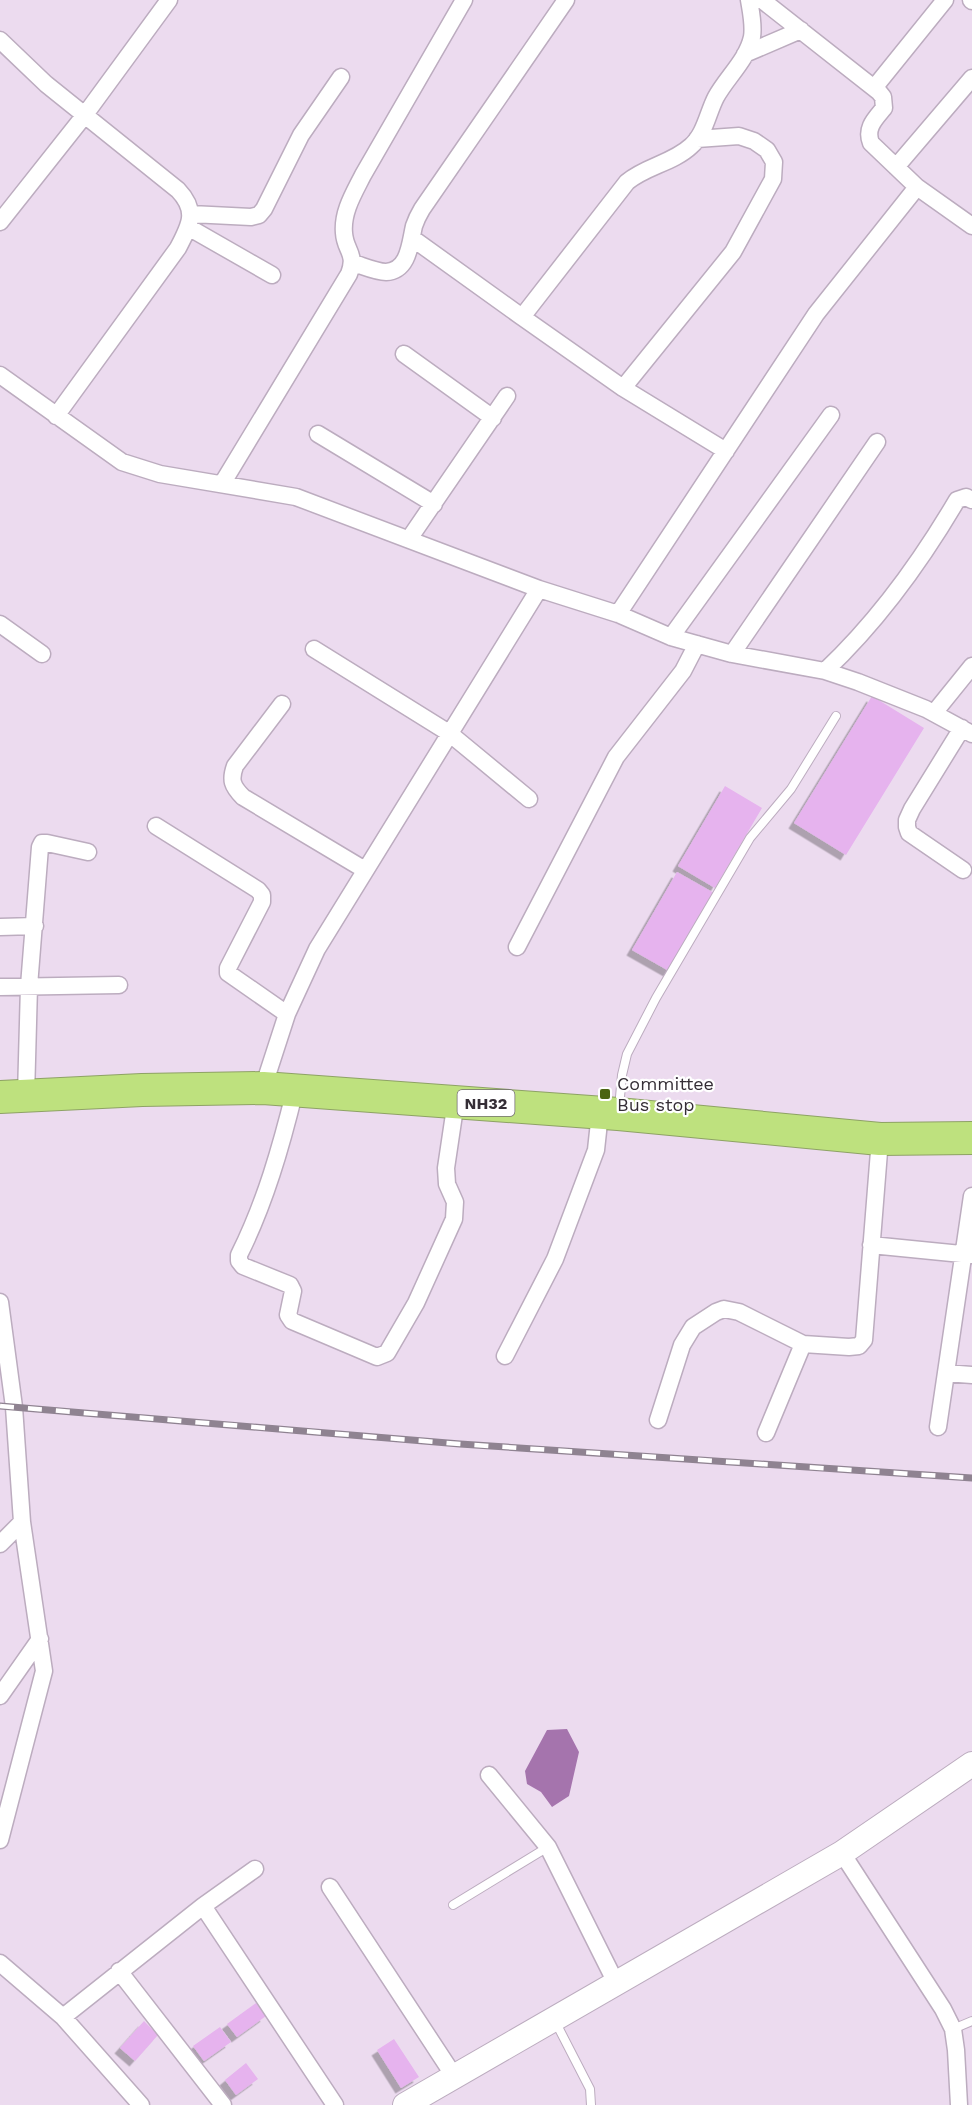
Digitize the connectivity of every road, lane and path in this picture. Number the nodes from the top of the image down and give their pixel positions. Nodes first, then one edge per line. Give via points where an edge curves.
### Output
1 (169, 0) edge
2 (464, 0) edge
3 (566, 0) edge
4 (749, 0) edge
5 (762, 0) edge
6 (945, 0) edge
7 (801, 30) junction
8 (0, 40) edge
9 (745, 54) junction
10 (341, 77) dead end
11 (972, 78) edge
12 (874, 88) junction
13 (84, 116) junction
14 (698, 139) junction
15 (896, 167) junction
16 (917, 187) junction
17 (2, 216) edge
18 (189, 221) junction
19 (972, 225) edge
20 (412, 238) junction
21 (353, 263) junction
22 (272, 275) dead end
23 (522, 317) junction
24 (404, 354) dead end
25 (0, 375) edge
26 (623, 388) junction
27 (507, 396) dead end
28 (831, 415) dead end
29 (56, 416) junction
30 (493, 418) junction
31 (318, 434) dead end
32 (877, 442) dead end
33 (726, 451) junction
34 (222, 484) junction
35 (972, 500) edge
36 (434, 504) junction
37 (409, 539) junction
38 (538, 589) junction
39 (618, 614) junction
40 (0, 624) edge
41 (670, 637) junction
42 (697, 644) junction
43 (314, 649) dead end
44 (42, 654) dead end
45 (732, 654) junction
46 (972, 666) edge
47 (825, 671) junction
48 (282, 704) dead end
49 (934, 713) junction
50 (836, 716) dead end
51 (967, 731) edge
52 (449, 733) junction
53 (529, 799) dead end
54 (156, 826) dead end
55 (88, 852) dead end
56 (365, 870) junction
57 (963, 870) dead end
58 (35, 926) junction
59 (0, 927) edge
60 (517, 946) dead end
61 (119, 985) dead end
62 (29, 986) junction
63 (0, 987) edge
64 (286, 1014) junction
65 (263, 1088) junction
66 (294, 1090) junction
67 (13, 1097) edge
68 (456, 1101) junction
69 (609, 1113) junction
70 (972, 1138) edge
71 (880, 1139) junction
72 (972, 1196) edge
73 (871, 1245) junction
74 (968, 1254) edge
75 (0, 1302) edge
76 (803, 1344) junction
77 (505, 1356) dead end
78 (946, 1373) junction
79 (972, 1375) edge
80 (658, 1420) dead end
81 (938, 1428) dead end
82 (766, 1433) dead end
83 (22, 1522) junction
84 (1, 1541) edge
85 (40, 1639) junction
86 (0, 1696) edge
87 (972, 1764) edge
88 (489, 1775) dead end
89 (0, 1840) edge
90 (548, 1847) junction
91 (842, 1853) junction
92 (255, 1869) dead end
93 (330, 1887) dead end
94 (453, 1905) dead end
95 (203, 1906) junction
96 (0, 1963) edge
97 (119, 1971) junction
98 (616, 1983) junction
99 (63, 2017) junction
100 (554, 2019) junction
101 (972, 2021) edge
102 (953, 2030) junction
103 (454, 2076) junction
104 (141, 2105) edge
105 (224, 2105) edge
106 (335, 2105) edge
107 (405, 2105) edge
108 (591, 2105) edge
109 (958, 2105) edge

1 - 13 street
2 - 21 street via 349,202 344,231
3 - 20 street via 422,209
4 - 9 street via 752,37
5 - 7 street
6 - 12 street
7 - 9 street
7 - 12 street
8 - 13 street
9 - 14 street via 716,98
10 - 18 street via 301,135 259,215
11 - 15 street
12 - 15 street via 883,97 884,108 868,136
13 - 17 street
13 - 18 street via 178,190 189,204
14 - 23 street via 690,148 627,182
14 - 26 street via 739,136 754,141 767,150 774,162 773,179 733,252
15 - 16 street
16 - 19 street
16 - 33 street via 816,314
18 - 22 street
18 - 29 street via 178,248
20 - 21 street via 408,255 394,270 384,272
20 - 23 street
21 - 34 street
23 - 26 street
24 - 30 street
25 - 29 street
26 - 33 street
27 - 30 street
28 - 41 street
29 - 34 street via 122,462 160,474
30 - 36 street
31 - 36 street
32 - 45 street
33 - 39 street
34 - 37 street via 296,497
35 - 47 street via 957,500 879,614
36 - 37 street
37 - 38 street
38 - 39 street
38 - 52 street
39 - 41 street
40 - 44 street
41 - 42 street
42 - 45 street
42 - 60 street via 683,671 616,757
43 - 52 street
45 - 47 street
46 - 49 street
47 - 49 street
48 - 56 street via 235,766 231,778 234,788
49 - 51 street
50 - 69 lane via 791,789 750,838 636,1034
51 - 57 street via 912,809 907,827
52 - 53 street
52 - 56 street
54 - 64 street via 262,895 228,973
55 - 58 street via 40,845
56 - 64 street via 317,950
58 - 59 street
58 - 62 street
61 - 62 street
62 - 63 street
62 - 67 street
64 - 65 street
65 - 66 highway, NH32
65 - 67 highway, NH32
66 - 68 highway, NH32
66 - 68 street via 282,1145 239,1261 290,1285 293,1291 288,1315 292,1321 376,1357 387,1353 416,1303 454,1220 455,1202 447,1184 446,1168
68 - 69 highway, NH32
69 - 71 highway, NH32
69 - 77 street via 559,1249
70 - 71 highway, NH32
71 - 73 street
72 - 74 street
73 - 74 street
73 - 76 street via 864,1340 859,1346 849,1347
74 - 78 street
75 - 83 street via 14,1407
76 - 80 street via 739,1312 716,1312 693,1327 688,1335
76 - 82 street
78 - 79 street
78 - 81 street
83 - 84 street
83 - 85 street
85 - 86 street
85 - 89 street via 44,1671
87 - 91 main road
88 - 90 street
90 - 94 lane
90 - 98 street
91 - 98 main road
91 - 102 street
92 - 95 street
93 - 103 street
95 - 97 street
95 - 106 street
96 - 99 street
97 - 99 street
97 - 105 street
98 - 100 main road
99 - 104 street
100 - 103 main road
100 - 108 lane via 590,2089
101 - 102 lane
102 - 109 street
103 - 107 main road

